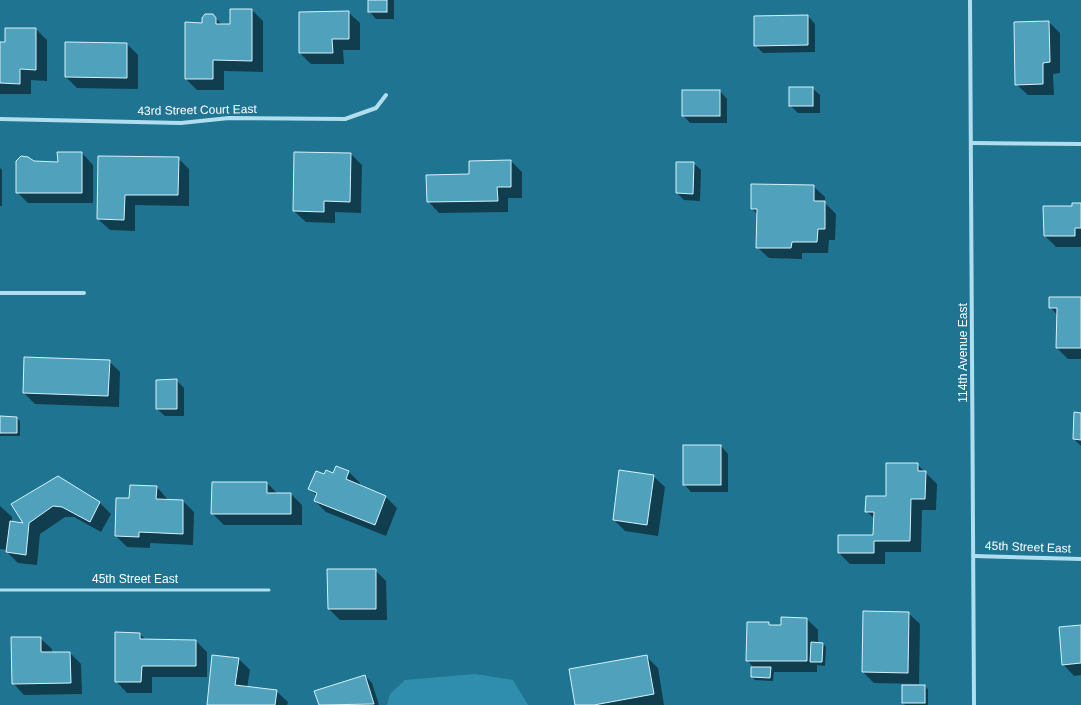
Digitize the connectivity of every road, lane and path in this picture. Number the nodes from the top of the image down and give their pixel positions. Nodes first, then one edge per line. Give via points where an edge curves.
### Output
1 (970, 0) edge
2 (386, 95) dead end
3 (0, 119) edge
4 (971, 142) junction
5 (1081, 144) edge
6 (0, 293) edge
7 (84, 294) dead end
8 (974, 556) junction
9 (1081, 559) edge
10 (0, 590) edge
11 (269, 590) dead end
12 (974, 705) edge

1 - 4 street, 114th Avenue East
2 - 3 street, 43rd Street Court East via 376,108 345,119 229,118 181,123
4 - 5 street
4 - 8 street, 114th Avenue East
6 - 7 street
8 - 9 street, 45th Street East
8 - 12 street, 114th Avenue East
10 - 11 lane, 45th Street East

